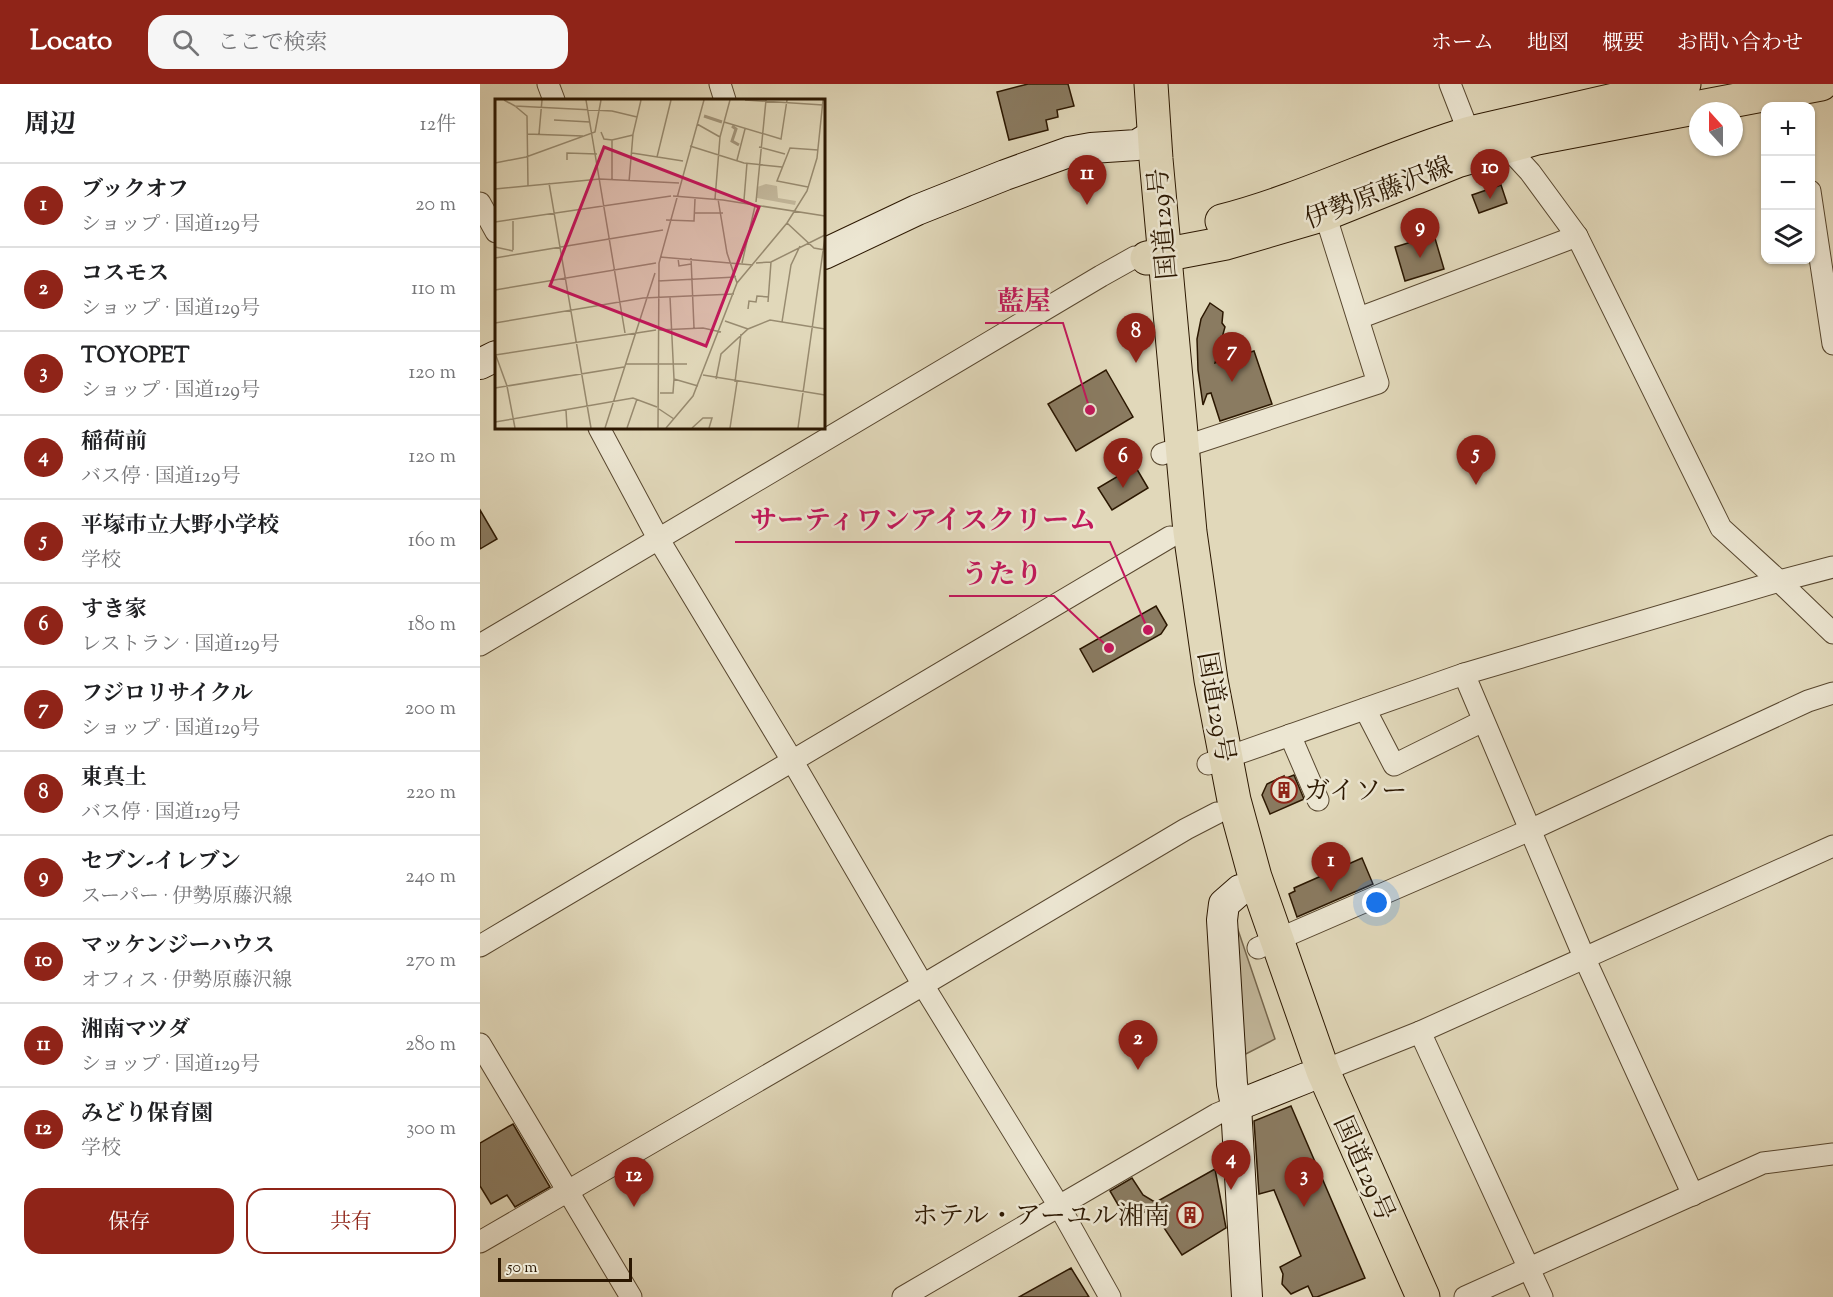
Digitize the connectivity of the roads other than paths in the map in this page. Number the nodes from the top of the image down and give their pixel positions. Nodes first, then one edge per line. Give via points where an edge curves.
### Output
1 (548, 84) edge
2 (720, 84) edge
3 (1131, 84) edge
4 (1151, 84) edge
5 (1450, 84) edge
6 (1684, 84) edge
7 (1805, 93) edge
8 (554, 99) edge
9 (725, 99) edge
10 (1484, 145) junction
11 (1149, 146) junction
12 (480, 203) edge
13 (1813, 210) edge
14 (1326, 214) junction
15 (495, 230) edge
16 (1577, 236) junction
17 (1151, 251) junction
18 (825, 254) edge
19 (1359, 318) junction
20 (1833, 344) edge
21 (495, 356) edge
22 (480, 364) edge
23 (600, 429) edge
24 (1172, 451) junction
25 (1170, 537) junction
26 (659, 540) junction
27 (1833, 567) edge
28 (1779, 581) junction
29 (1833, 633) edge
30 (480, 645) edge
31 (1464, 674) junction
32 (1833, 693) edge
33 (1365, 709) junction
34 (1483, 721) junction
35 (1290, 735) junction
36 (1217, 761) junction
37 (793, 762) junction
38 (1318, 800) dead end
39 (1217, 813) junction
40 (1530, 830) junction
41 (1833, 846) edge
42 (1240, 890) junction
43 (1268, 944) junction
44 (480, 946) edge
45 (1584, 957) junction
46 (923, 985) junction
47 (1420, 1032) junction
48 (480, 1044) edge
49 (1314, 1074) junction
50 (1236, 1106) junction
51 (1833, 1154) edge
52 (567, 1191) junction
53 (1693, 1195) junction
54 (1059, 1206) junction
55 (480, 1242) edge
56 (1529, 1267) junction
57 (631, 1297) edge
58 (903, 1297) edge
59 (1110, 1297) edge
60 (1247, 1297) edge
61 (1401, 1297) edge
62 (1423, 1297) edge
63 (1465, 1297) edge
64 (1542, 1297) edge

1 - 8 street
2 - 9 street
3 - 11 main road, 国道129号
4 - 11 main road, 国道129号
5 - 10 street
6 - 10 main road, 伊勢原藤沢線
7 - 10 main road, 伊勢原藤沢線
10 - 14 main road, 伊勢原藤沢線
10 - 16 street via 1530,172
10 - 17 main road, 伊勢原藤沢線 via 1435,143
11 - 17 main road, 国道129号
11 - 18 street via 1069,152 917,210
12 - 15 street
13 - 20 street
14 - 17 main road, 伊勢原藤沢線 via 1226,243
14 - 19 street
16 - 19 street
16 - 28 street via 1721,528
17 - 24 main road, 国道129号
17 - 26 street via 1101,276
19 - 24 street via 1378,382
21 - 22 street
23 - 26 street
24 - 25 main road, 国道129号
24 - 36 main road, 国道129号 via 1190,532
25 - 36 main road, 国道129号
25 - 37 street
26 - 30 street
26 - 37 street
27 - 28 street
28 - 29 street
28 - 31 street
31 - 33 street
31 - 34 street
32 - 40 street via 1808,701
33 - 34 street via 1394,765
33 - 35 street
34 - 40 street
35 - 36 street
35 - 38 street
36 - 39 main road, 国道129号
36 - 43 main road, 国道129号 via 1234,800
37 - 44 street
37 - 46 street
39 - 42 main road, 国道129号
39 - 46 street
40 - 43 street
40 - 45 street
41 - 45 street
42 - 43 main road, 国道129号
42 - 50 street via 1224,904 1222,920
43 - 49 main road, 国道129号
45 - 47 street
45 - 53 street
46 - 52 street
46 - 54 street
47 - 49 street
47 - 56 street
48 - 52 street
49 - 50 street
49 - 61 main road, 国道129号
49 - 62 main road, 国道129号
50 - 54 street
50 - 60 street
51 - 53 street via 1763,1163
52 - 55 street
52 - 57 street
53 - 56 street
54 - 58 street
54 - 59 street
56 - 63 street
56 - 64 street

